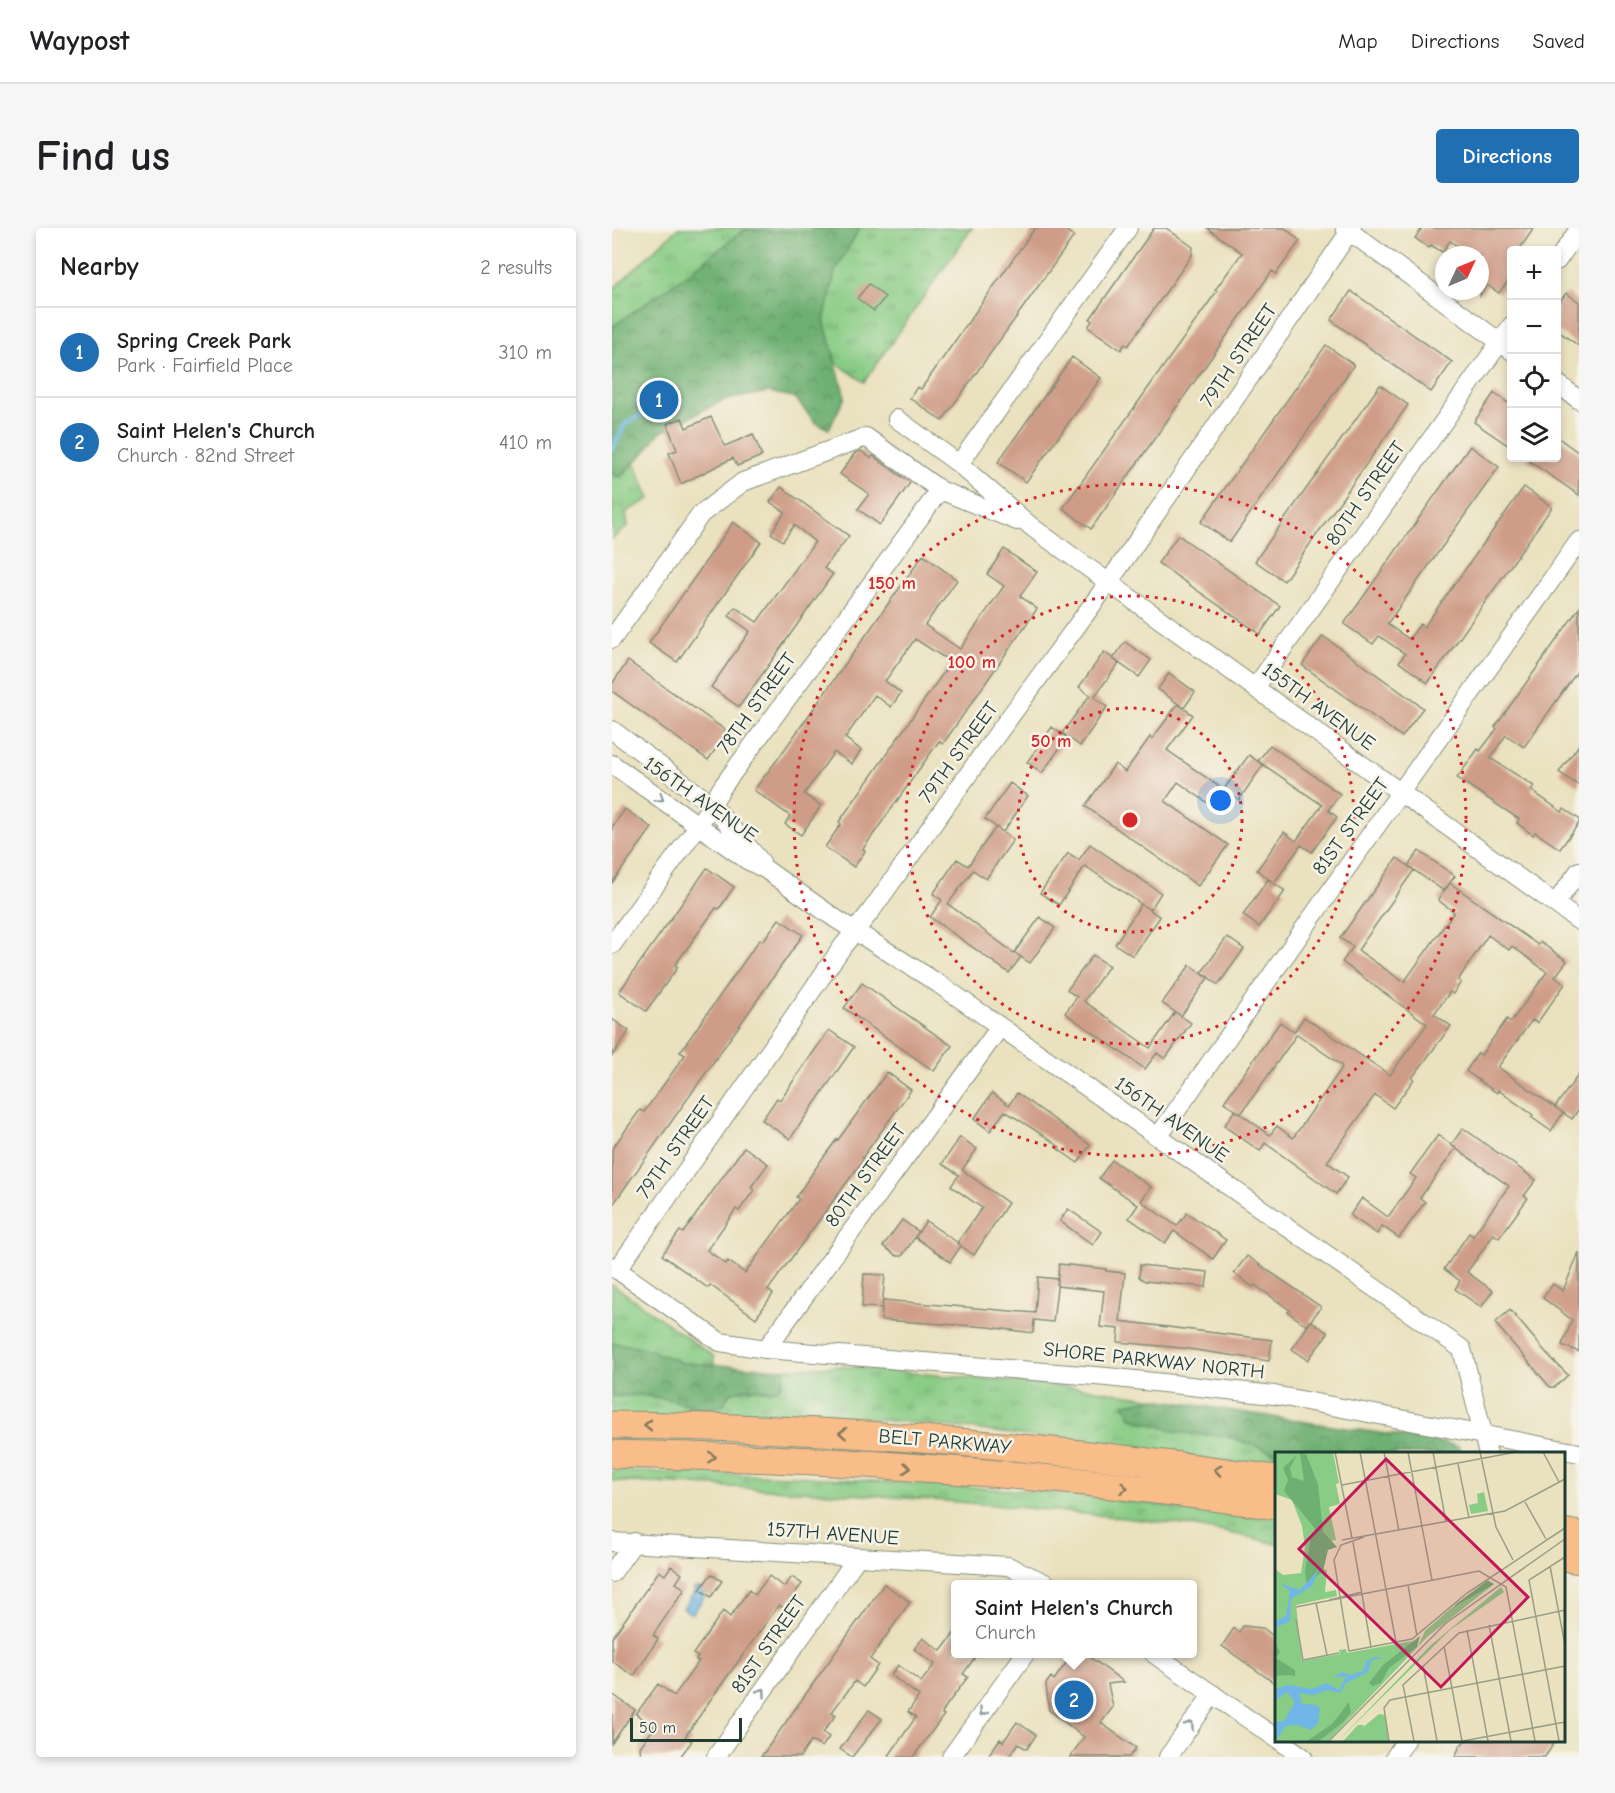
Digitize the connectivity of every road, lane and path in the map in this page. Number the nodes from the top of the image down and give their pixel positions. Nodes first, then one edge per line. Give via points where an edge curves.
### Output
1 (1128, 228) edge
2 (1349, 229) edge
3 (1579, 229) edge
4 (1561, 255) edge
5 (1505, 346) edge
6 (1561, 386) edge
7 (1579, 400) edge
8 (897, 418) dead end
9 (959, 464) junction
10 (940, 490) junction
11 (1033, 528) junction
12 (1579, 541) edge
13 (1109, 582) junction
14 (612, 639) edge
15 (1255, 688) junction
16 (612, 730) edge
17 (612, 764) edge
18 (1401, 793) junction
19 (711, 804) junction
20 (698, 826) junction
21 (765, 869) junction
22 (1579, 871) edge
23 (1555, 904) junction
24 (1579, 921) edge
25 (856, 930) junction
26 (612, 945) edge
27 (1000, 1026) junction
28 (1158, 1137) junction
29 (615, 1268) edge
30 (766, 1349) junction
31 (612, 1425) edge
32 (1483, 1435) junction
33 (1487, 1452) edge
34 (612, 1454) edge
35 (1579, 1454) edge
36 (1275, 1479) edge
37 (1275, 1506) edge
38 (1574, 1541) edge
39 (612, 1542) edge
40 (634, 1542) junction
41 (1564, 1556) edge
42 (857, 1558) junction
43 (612, 1573) edge
44 (1038, 1580) edge
45 (1021, 1658) edge
46 (1161, 1658) edge
47 (1213, 1694) junction
48 (1275, 1737) edge
49 (1282, 1742) edge
50 (1405, 1742) edge
51 (716, 1757) edge
52 (951, 1757) edge
53 (1168, 1757) edge
54 (1303, 1757) edge
55 (1395, 1757) edge

1 - 9 street
2 - 5 street
2 - 13 street, 79TH STREET
3 - 4 street
5 - 15 street, 80TH STREET
6 - 7 street
8 - 9 street, 155TH AVENUE
9 - 11 street, 155TH AVENUE
10 - 11 street, 155TH AVENUE
10 - 14 street, 155TH AVENUE via 866,437 743,482 701,514
10 - 19 street, 78TH STREET
11 - 13 street, 155TH AVENUE
12 - 18 street, 81ST STREET
13 - 15 street, 155TH AVENUE
13 - 25 street, 79TH STREET
15 - 18 street, 155TH AVENUE
16 - 19 street, 156TH AVENUE
17 -> 20 street, 156TH AVENUE
18 - 23 street, 155TH AVENUE
18 - 28 street, 81ST STREET
19 - 20 street, 78TH STREET
19 - 21 street, 156TH AVENUE
20 - 21 street, 156TH AVENUE
20 - 26 street, 78TH STREET
21 - 25 street, 156TH AVENUE
22 - 23 street
23 - 24 street, 155TH AVENUE
25 - 27 street, 156TH AVENUE
25 - 29 street, 79TH STREET
27 - 28 street, 156TH AVENUE
27 - 30 street, 80TH STREET
28 - 32 street, 156TH AVENUE via 1462,1349
29 - 30 street, SHORE PARKWAY NORTH via 720,1342
30 - 32 street, SHORE PARKWAY NORTH via 1274,1395
36 -> 31 highway, BELT PARKWAY via 1175,1464 927,1439
32 - 33 street, 156TH AVENUE
32 - 35 street, SHORE PARKWAY NORTH
34 -> 37 highway, BELT PARKWAY via 916,1468
38 - 41 highway
39 - 40 street, 157TH AVENUE
40 - 42 street, 157TH AVENUE
40 - 43 street
42 - 44 street, 157TH AVENUE via 1008,1566
51 -> 42 street, 81ST STREET
45 -> 52 street
46 - 47 street
47 - 48 street
53 -> 47 street
49 - 54 street
50 - 55 street

